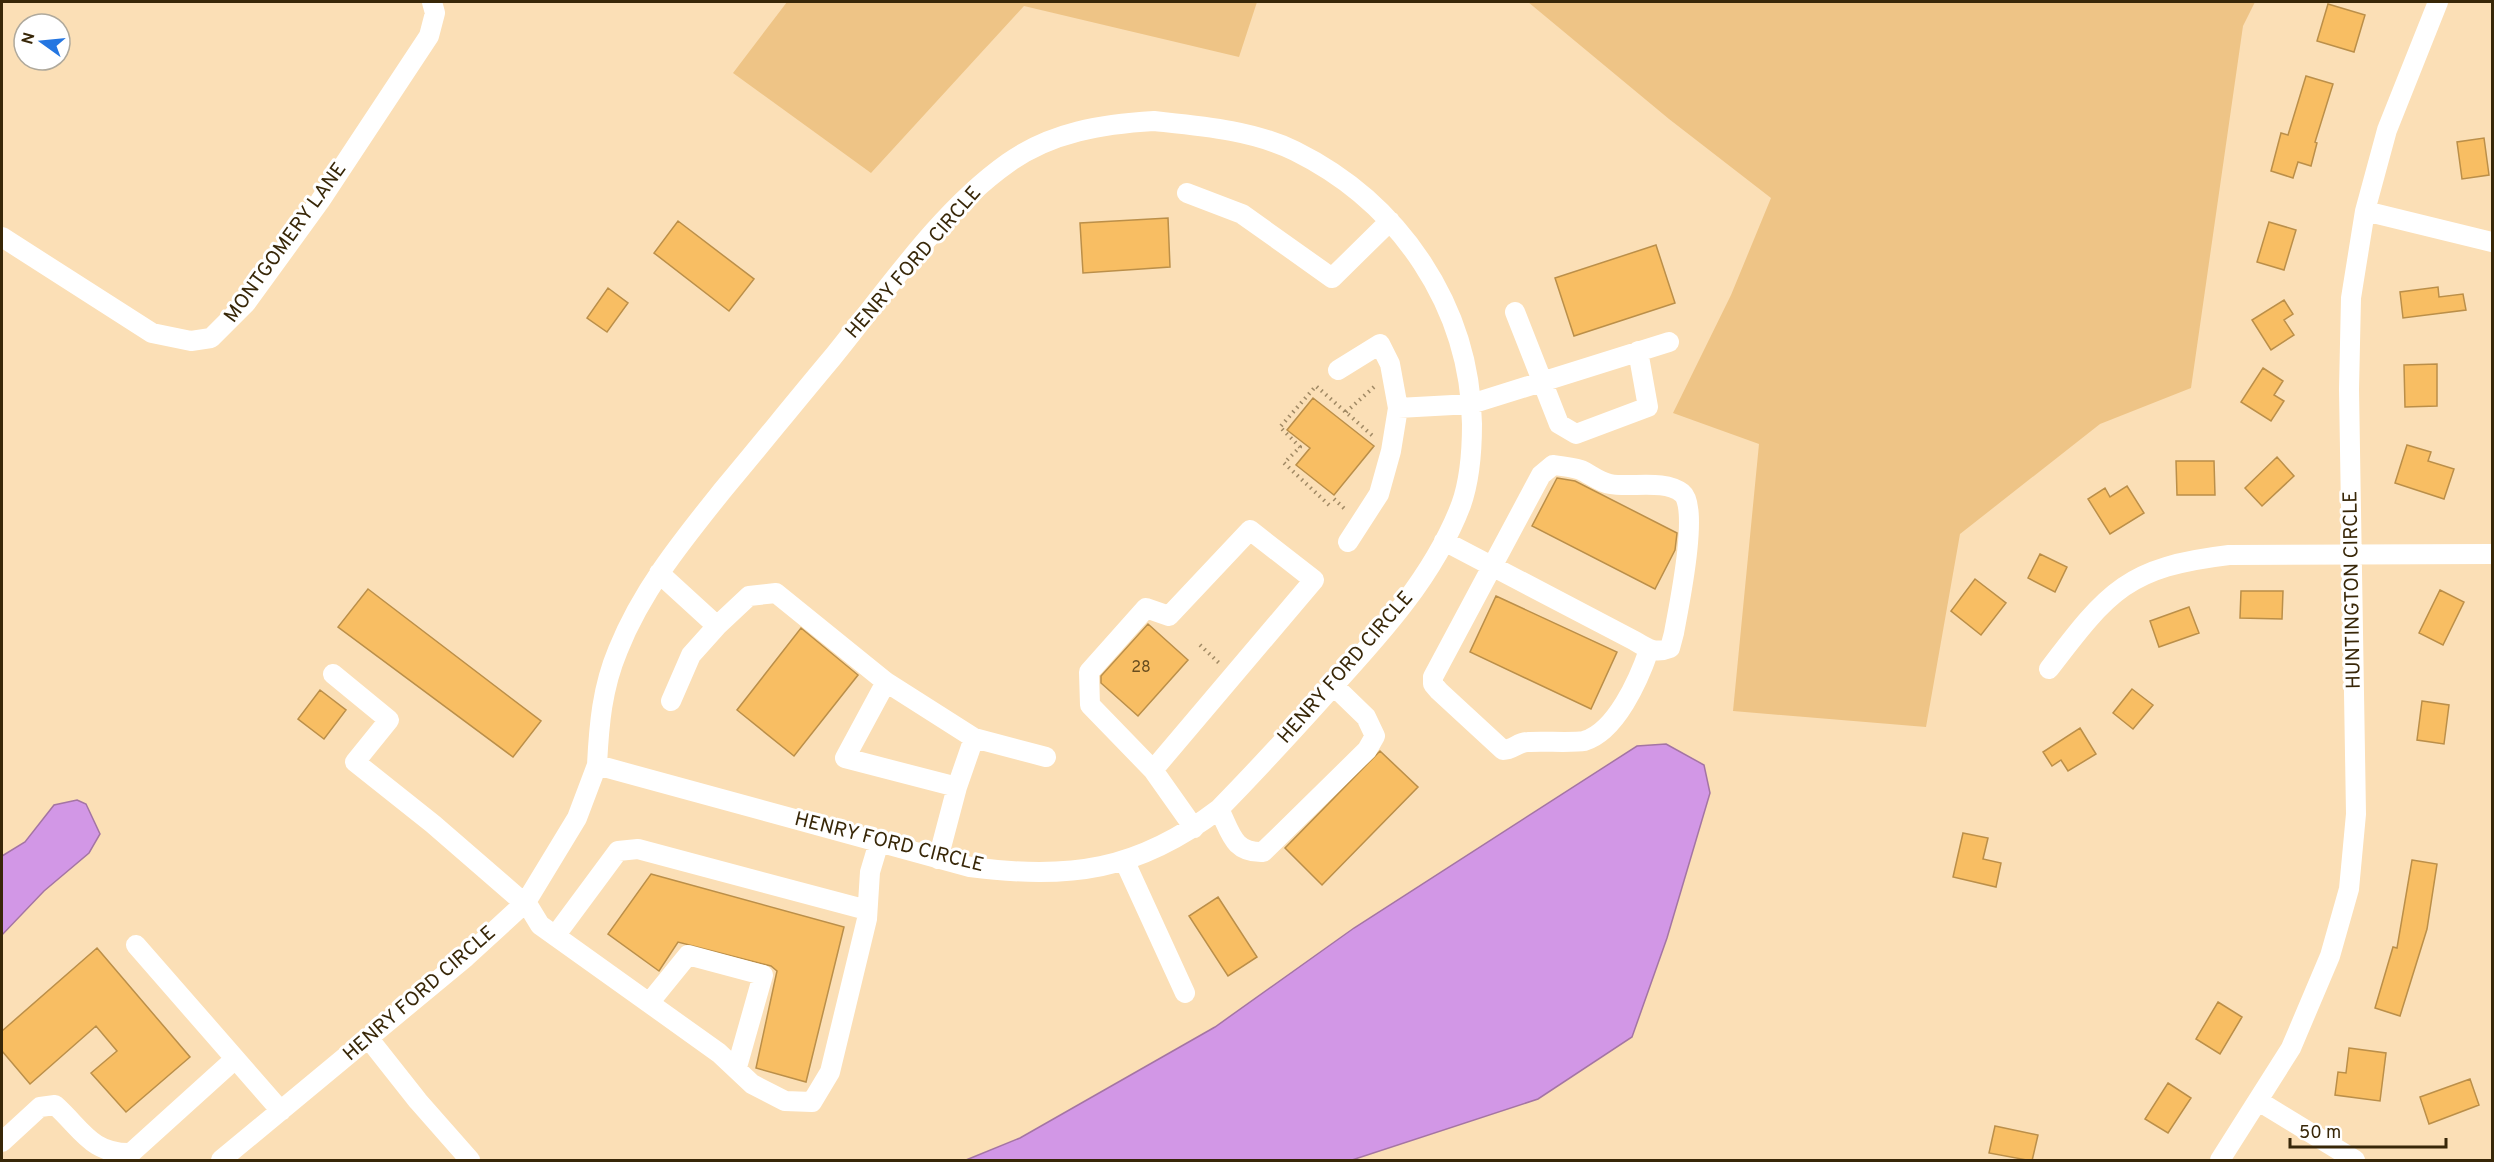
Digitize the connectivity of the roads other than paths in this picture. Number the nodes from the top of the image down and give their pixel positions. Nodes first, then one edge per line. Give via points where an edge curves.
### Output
1 (432, 2) edge
2 (2438, 2) edge
3 (1187, 194) dead end
4 (2365, 211) junction
5 (1390, 221) junction
6 (2, 237) edge
7 (2493, 242) edge
8 (1515, 312) dead end
9 (1669, 342) dead end
10 (1638, 351) junction
11 (1338, 370) dead end
12 (1542, 382) junction
13 (1471, 404) junction
14 (1398, 408) junction
15 (1444, 540) junction
16 (1348, 542) dead end
17 (2493, 554) edge
18 (2352, 555) junction
19 (1493, 566) junction
20 (659, 573) junction
21 (717, 626) junction
22 (1649, 650) junction
23 (2049, 669) dead end
24 (333, 674) dead end
25 (886, 682) junction
26 (1334, 686) junction
27 (671, 701) dead end
28 (974, 738) junction
29 (1046, 757) dead end
30 (597, 765) junction
31 (1153, 770) junction
32 (957, 787) junction
33 (1219, 809) junction
34 (1194, 828) junction
35 (879, 843) junction
36 (938, 859) junction
37 (1125, 862) junction
38 (525, 902) junction
39 (867, 910) junction
40 (555, 936) junction
41 (136, 945) dead end
42 (1185, 993) dead end
43 (649, 1003) junction
44 (369, 1039) junction
45 (235, 1059) junction
46 (737, 1067) junction
47 (2260, 1102) junction
48 (281, 1111) junction
49 (2, 1142) edge
50 (221, 1161) edge
51 (470, 1161) edge
52 (2220, 1161) edge
53 (2355, 1161) edge

1 - 6 street, MONTGOMERY LANE via 435,13 429,36 285,250 246,303 211,338 191,340 152,333
2 - 4 street, HUNTINGTON CIRCLE via 2398,99
3 - 5 street via 1242,214 1332,278
4 - 7 street
4 - 18 street, HUNTINGTON CIRCLE via 2352,287 2349,334
5 - 13 street, HENRY FORD CIRCLE via 1436,283 1466,365
5 - 20 street, HENRY FORD CIRCLE via 1357,190 1318,164 1265,139 1231,131 1154,121 1114,123 1065,134 1029,151 988,179 925,243
8 - 12 street
9 - 10 street
10 - 12 street
10 - 12 street via 1648,407 1576,434 1559,424
11 - 14 street via 1380,344 1390,364
12 - 13 street
13 - 14 street
13 - 15 street, HENRY FORD CIRCLE via 1467,484
14 - 16 street via 1379,494
15 - 19 street
15 - 26 street, HENRY FORD CIRCLE via 1414,591
17 - 18 street
18 - 23 street via 2229,555 2160,568 2136,578 2098,607
18 - 47 street, HUNTINGTON CIRCLE via 2356,814 2349,889 2334,944 2310,1006
19 - 22 street
19 - 22 street via 1433,684 1503,750 1521,742 1583,741 1605,730 1638,681
19 - 22 street via 1541,475 1553,465 1579,469 1608,484 1671,487 1689,503 1688,538 1670,648 1661,652
20 - 21 street
20 - 30 street, HENRY FORD CIRCLE via 622,640 607,680
21 - 25 street via 749,596 776,593
21 - 27 street via 691,655
24 - 38 street via 389,720 355,762
25 - 28 street
25 - 32 street via 845,758
26 - 33 street, HENRY FORD CIRCLE
26 - 33 street via 1366,717 1375,736 1366,750 1263,852 1249,853 1237,844
28 - 29 street
28 - 32 street
30 - 35 street, HENRY FORD CIRCLE
30 - 38 street, HENRY FORD CIRCLE via 577,818
31 - 31 street via 1314,580 1250,530 1169,616 1146,608 1089,672 1090,705
31 - 34 street
32 - 36 street
33 - 34 street, HENRY FORD CIRCLE
34 - 37 street, HENRY FORD CIRCLE via 1160,849
35 - 36 street, HENRY FORD CIRCLE
35 - 39 street via 870,872
36 - 37 street, HENRY FORD CIRCLE via 1015,873 1056,872
37 - 42 street
38 - 40 street via 540,925
38 - 44 street, HENRY FORD CIRCLE
39 - 40 street via 638,849 618,850
39 - 46 street via 830,1072 812,1102 785,1101 752,1084
40 - 43 street
41 - 45 street
43 - 46 street
43 - 46 street via 688,955 763,975
44 - 48 street, HENRY FORD CIRCLE
44 - 51 street
45 - 48 street
45 - 49 street via 131,1153 112,1154 101,1149 55,1105 40,1107
47 - 52 street, HUNTINGTON CIRCLE
47 - 53 street
48 - 50 street, HENRY FORD CIRCLE

